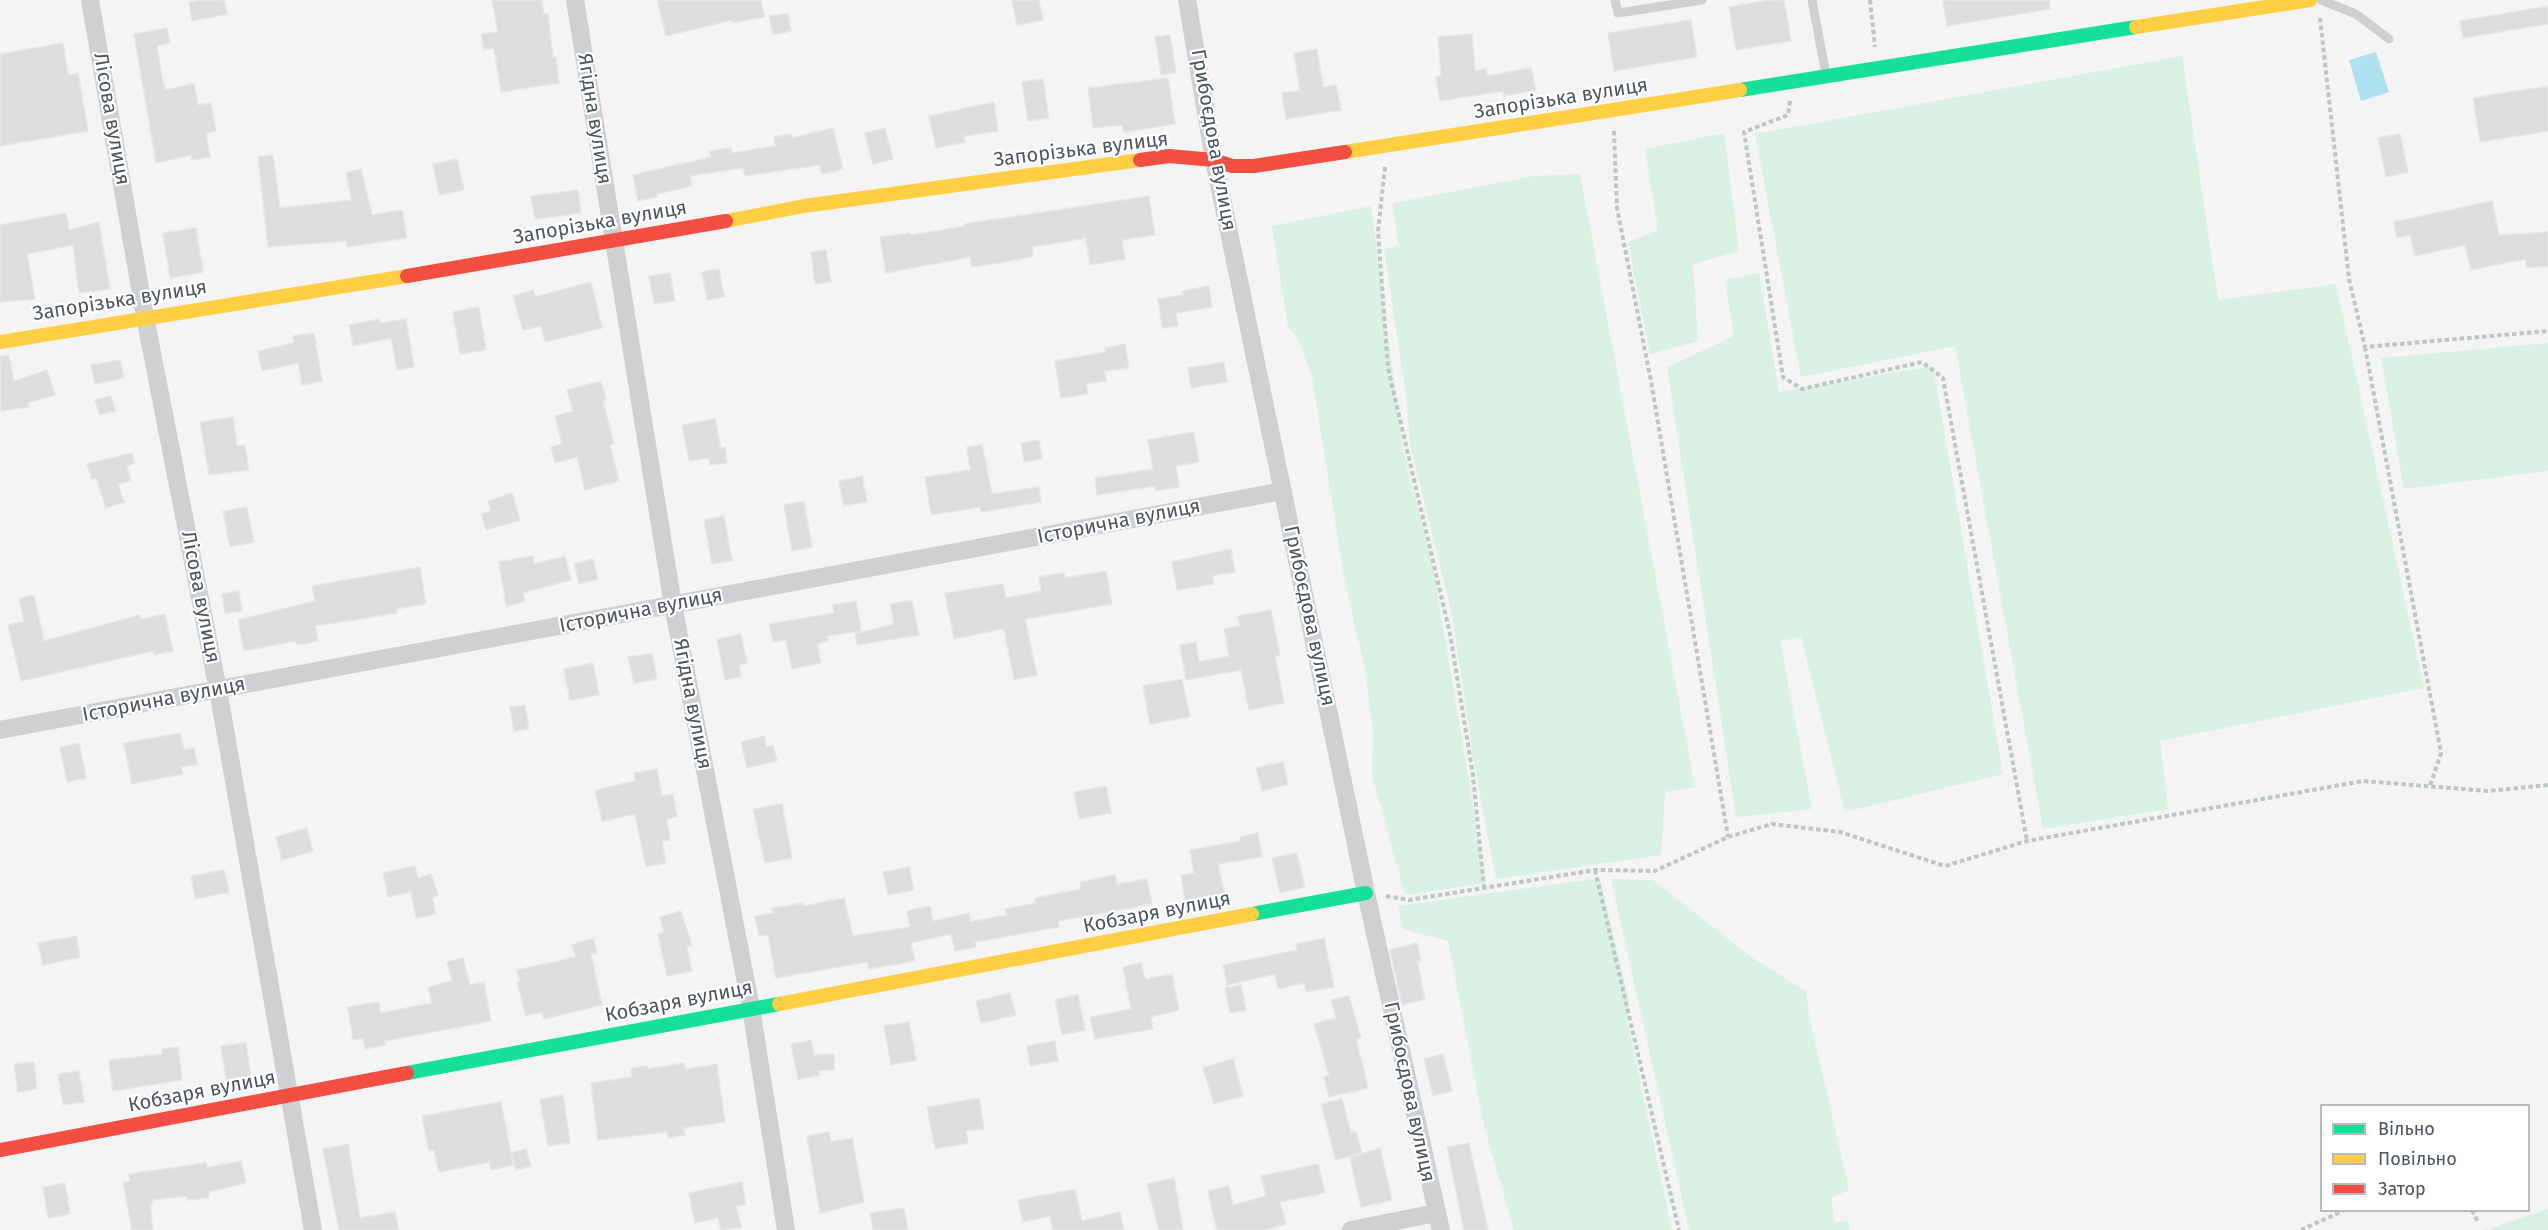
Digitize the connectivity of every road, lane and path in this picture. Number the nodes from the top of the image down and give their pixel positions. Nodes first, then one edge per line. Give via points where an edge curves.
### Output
1 (90, 0) edge
2 (575, 0) edge
3 (1187, 0) edge
4 (1615, 0) edge
5 (1702, 0) edge
6 (1812, 0) edge
7 (1870, 0) edge
8 (2310, 0) edge
9 (2321, 0) edge
10 (2319, 12) dead end
11 (2389, 39) dead end
12 (1878, 69) junction
13 (1826, 77) junction
14 (1792, 82) junction
15 (1613, 110) junction
16 (1388, 145) junction
17 (1214, 160) junction
18 (614, 242) junction
19 (145, 316) junction
20 (2548, 331) edge
21 (0, 342) edge
22 (2365, 347) junction
23 (1283, 491) junction
24 (673, 605) junction
25 (218, 690) junction
26 (0, 730) edge
27 (2548, 784) edge
28 (2430, 786) junction
29 (1728, 837) junction
30 (2027, 841) junction
31 (1595, 870) junction
32 (1484, 888) junction
33 (1366, 893) junction
34 (751, 1008) junction
35 (289, 1096) junction
36 (0, 1150) edge
37 (2341, 1212) edge
38 (2473, 1212) edge
39 (1439, 1221) edge
40 (2478, 1222) dead end
41 (313, 1230) edge
42 (786, 1230) edge
43 (1351, 1230) edge
44 (1679, 1230) edge
45 (2301, 1230) edge

1 - 19 street, Лісова вулиця
2 - 18 street, Ягідна вулиця
3 - 17 street, Грибоєдова вулиця
4 - 5 lane via 1617,13
6 - 13 lane
7 - 12 path
8 - 12 street, Запорізька вулиця
9 - 11 lane via 2356,14
10 - 22 path via 2349,279
12 - 13 street, Запорізька вулиця
13 - 14 street, Запорізька вулиця
14 - 15 street, Запорізька вулиця
14 - 30 path via 1788,115 1744,132 1783,376 1802,389 1922,362 1943,378
15 - 16 street, Запорізька вулиця
15 - 29 path via 1617,208 1651,381
16 - 17 street, Запорізька вулиця via 1254,166 1232,166
16 - 32 path via 1378,231 1388,368 1450,634 1473,775
17 - 18 street, Запорізька вулиця via 1169,156 804,206
17 - 23 street, Грибоєдова вулиця
18 - 19 street, Запорізька вулиця
18 - 24 street, Ягідна вулиця
19 - 21 street, Запорізька вулиця
19 - 25 street, Лісова вулиця
20 - 22 path
22 - 28 path via 2441,753
23 - 24 street, Історична вулиця
23 - 33 street, Грибоєдова вулиця
24 - 25 street, Історична вулиця
24 - 34 street, Ягідна вулиця
25 - 26 street, Історична вулиця
25 - 35 street, Лісова вулиця
27 - 28 path via 2488,791
28 - 30 path via 2363,781
29 - 30 path via 1772,824 1840,832 1945,866
29 - 31 path via 1655,871
31 - 32 path
31 - 44 path
32 - 33 path via 1409,900
33 - 34 street, Кобзаря вулиця
33 - 39 street, Грибоєдова вулиця
34 - 35 street, Кобзаря вулиця
34 - 42 street, Ягідна вулиця
35 - 36 street, Кобзаря вулиця
35 - 41 street, Лісова вулиця
37 - 45 path
38 - 40 path
39 - 43 street

